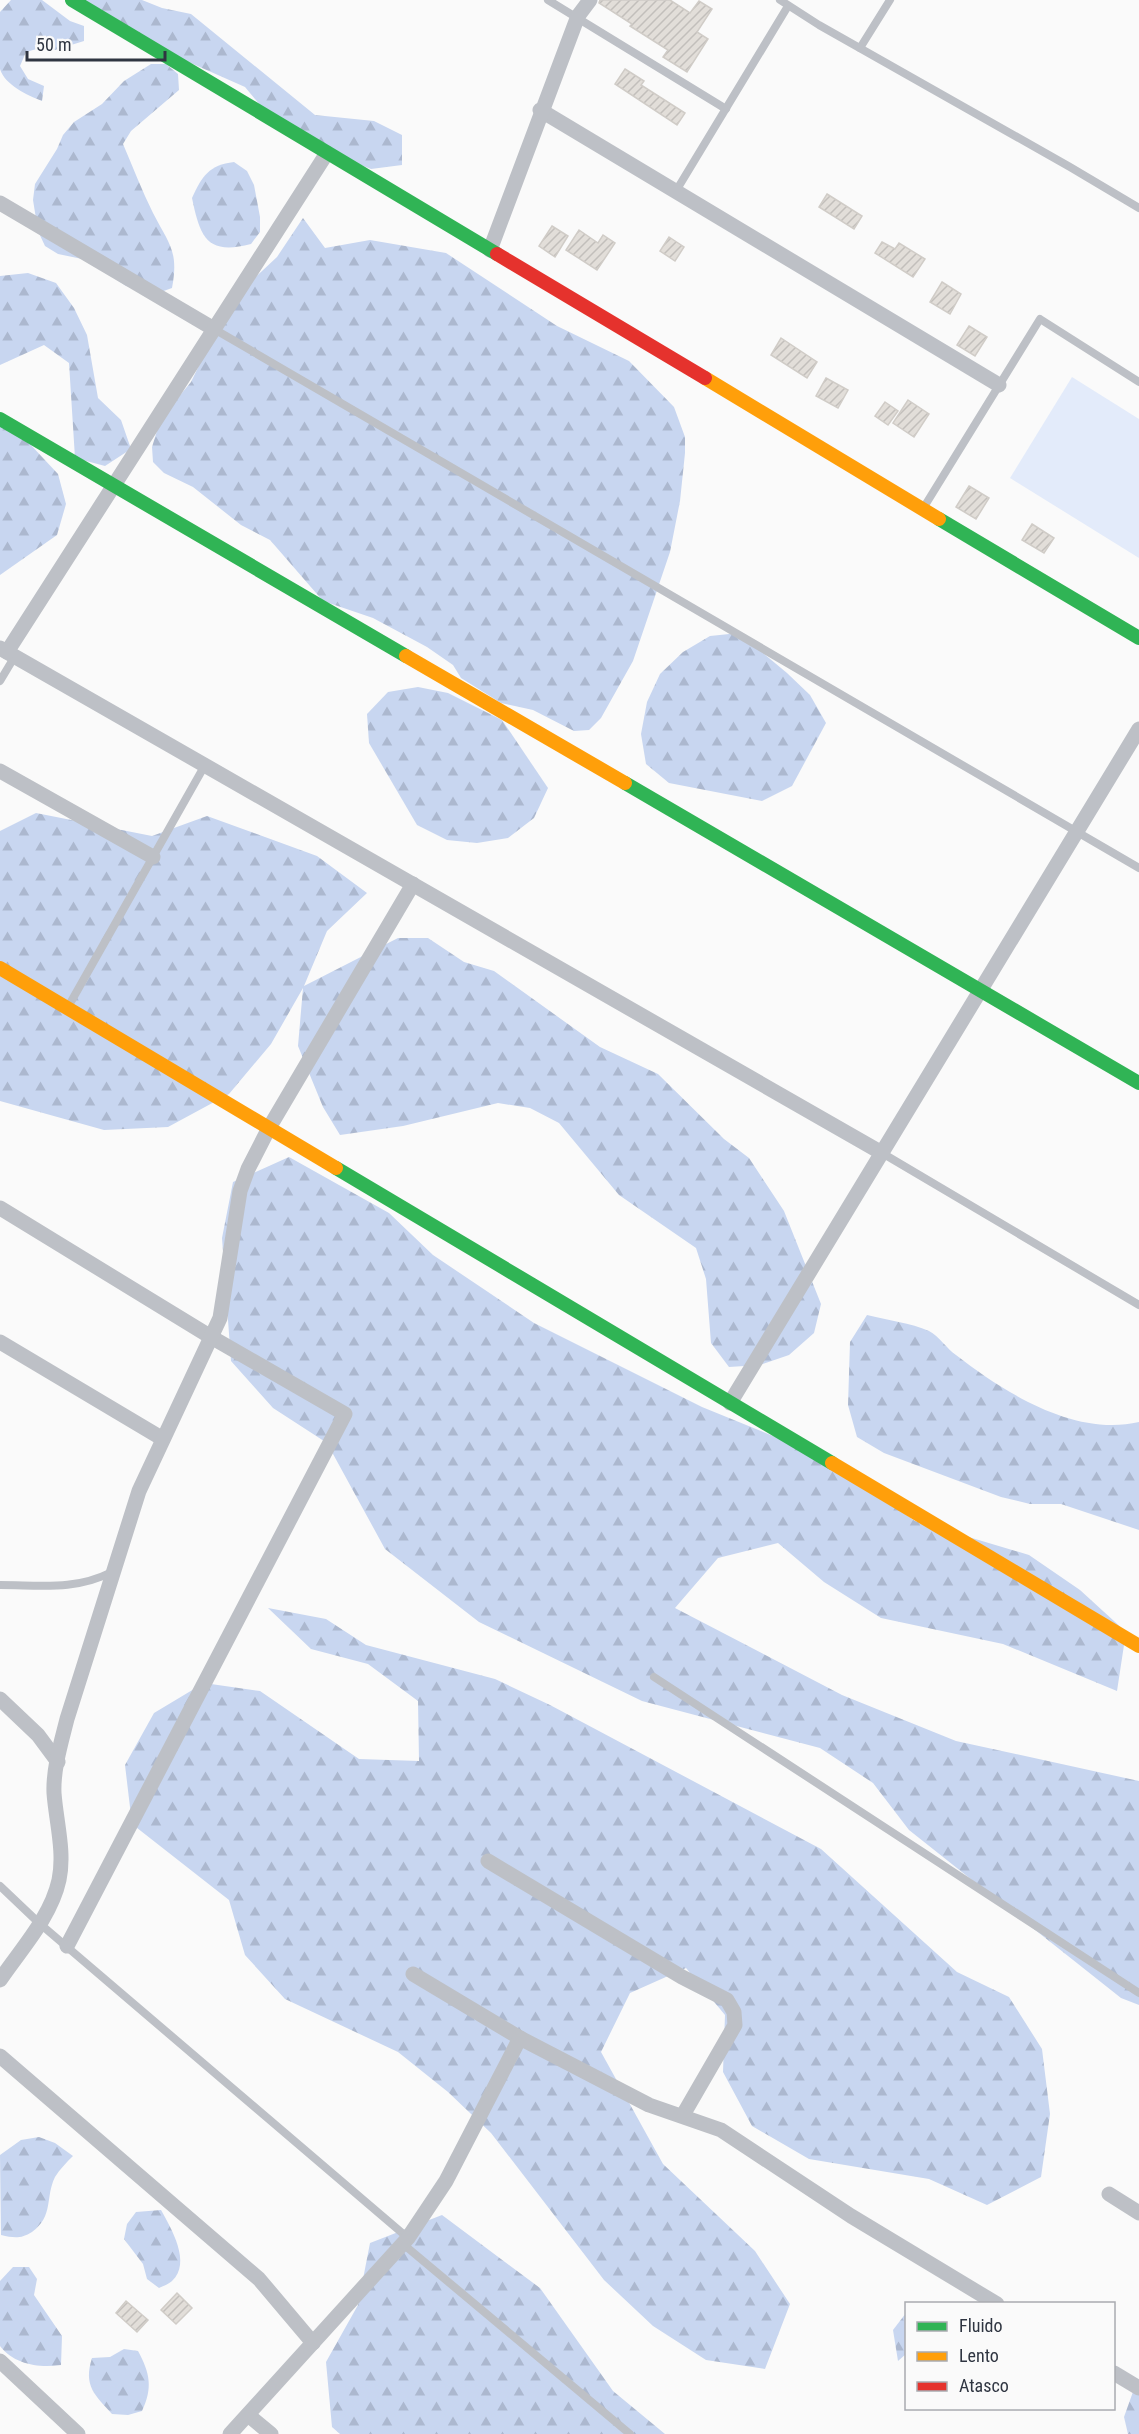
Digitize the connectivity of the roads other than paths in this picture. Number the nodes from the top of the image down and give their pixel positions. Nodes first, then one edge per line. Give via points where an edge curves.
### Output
1 (72, 0) edge
2 (548, 0) edge
3 (590, 0) edge
4 (780, 0) edge
5 (890, 0) edge
6 (788, 6) junction
7 (578, 16) junction
8 (860, 48) junction
9 (726, 109) junction
10 (540, 110) junction
11 (327, 153) junction
12 (676, 191) junction
13 (0, 203) edge
14 (1139, 208) edge
15 (490, 250) junction
16 (214, 329) junction
17 (1139, 382) edge
18 (999, 385) junction
19 (0, 419) edge
20 (114, 485) junction
21 (922, 508) junction
22 (1139, 638) edge
23 (7, 652) edge
24 (0, 681) edge
25 (1139, 729) edge
26 (205, 765) junction
27 (0, 771) edge
28 (1077, 832) junction
29 (153, 857) junction
30 (1139, 868) edge
31 (413, 884) junction
32 (0, 968) edge
33 (980, 991) junction
34 (67, 1008) junction
35 (1139, 1083) edge
36 (268, 1128) junction
37 (882, 1153) junction
38 (0, 1208) edge
39 (1139, 1305) edge
40 (211, 1337) junction
41 (0, 1342) edge
42 (730, 1403) junction
43 (163, 1439) junction
44 (114, 1571) junction
45 (0, 1585) edge
46 (1139, 1646) edge
47 (654, 1677) dead end
48 (0, 1699) edge
49 (58, 1762) junction
50 (488, 1861) dead end
51 (0, 1886) edge
52 (39, 1923) junction
53 (67, 1946) junction
54 (413, 1974) dead end
55 (0, 1980) edge
56 (1139, 1993) edge
57 (519, 2038) junction
58 (0, 2056) edge
59 (683, 2115) junction
60 (1109, 2194) dead end
61 (1139, 2213) edge
62 (405, 2241) junction
63 (994, 2302) edge
64 (313, 2343) junction
65 (0, 2361) edge
66 (1115, 2374) edge
67 (1139, 2388) edge
68 (248, 2415) junction
69 (78, 2434) edge
70 (230, 2434) edge
71 (271, 2434) edge
72 (630, 2434) edge

1 - 11 street
2 - 7 lane
3 - 7 street
4 - 6 lane
5 - 8 lane
6 - 8 lane
6 - 9 lane
7 - 9 lane
7 - 10 street
8 - 14 lane
9 - 12 lane
10 - 12 street
10 - 15 street
11 - 15 street
11 - 16 street
12 - 18 street
13 - 16 street
15 - 21 street
16 - 20 street
16 - 28 lane
17 - 18 lane via 1040,319
18 - 21 lane
19 - 20 street
20 - 23 street
20 - 33 street
21 - 22 street
23 - 24 lane
23 - 26 street
25 - 28 street
26 - 29 lane
26 - 31 street
27 - 29 street
28 - 30 lane
28 - 33 street
29 - 34 lane
31 - 36 street
31 - 37 street
32 - 34 street
33 - 35 street
33 - 37 street
34 - 36 street
36 - 40 street via 240,1191 220,1318
36 - 42 street
37 - 39 lane
37 - 42 street
38 - 40 street
40 - 43 street
40 - 53 street via 345,1414
41 - 43 street
42 - 46 street
43 - 44 street via 139,1491
44 - 45 lane via 64,1586
44 - 49 street via 67,1719
47 - 56 lane
48 - 49 street via 38,1735
49 - 52 street via 54,1790 61,1864 52,1902
50 - 59 street via 682,1977 728,2000 735,2025
51 - 52 lane
52 - 53 lane
52 - 55 street
53 - 62 lane
54 - 57 street
57 - 59 street via 649,2105
57 - 62 street via 446,2181
58 - 64 street via 259,2279
59 - 63 street via 721,2130 851,2216
60 - 61 street
62 - 64 street
62 - 72 lane
64 - 68 street
65 - 69 street
66 - 67 street
68 - 70 street
68 - 71 street

